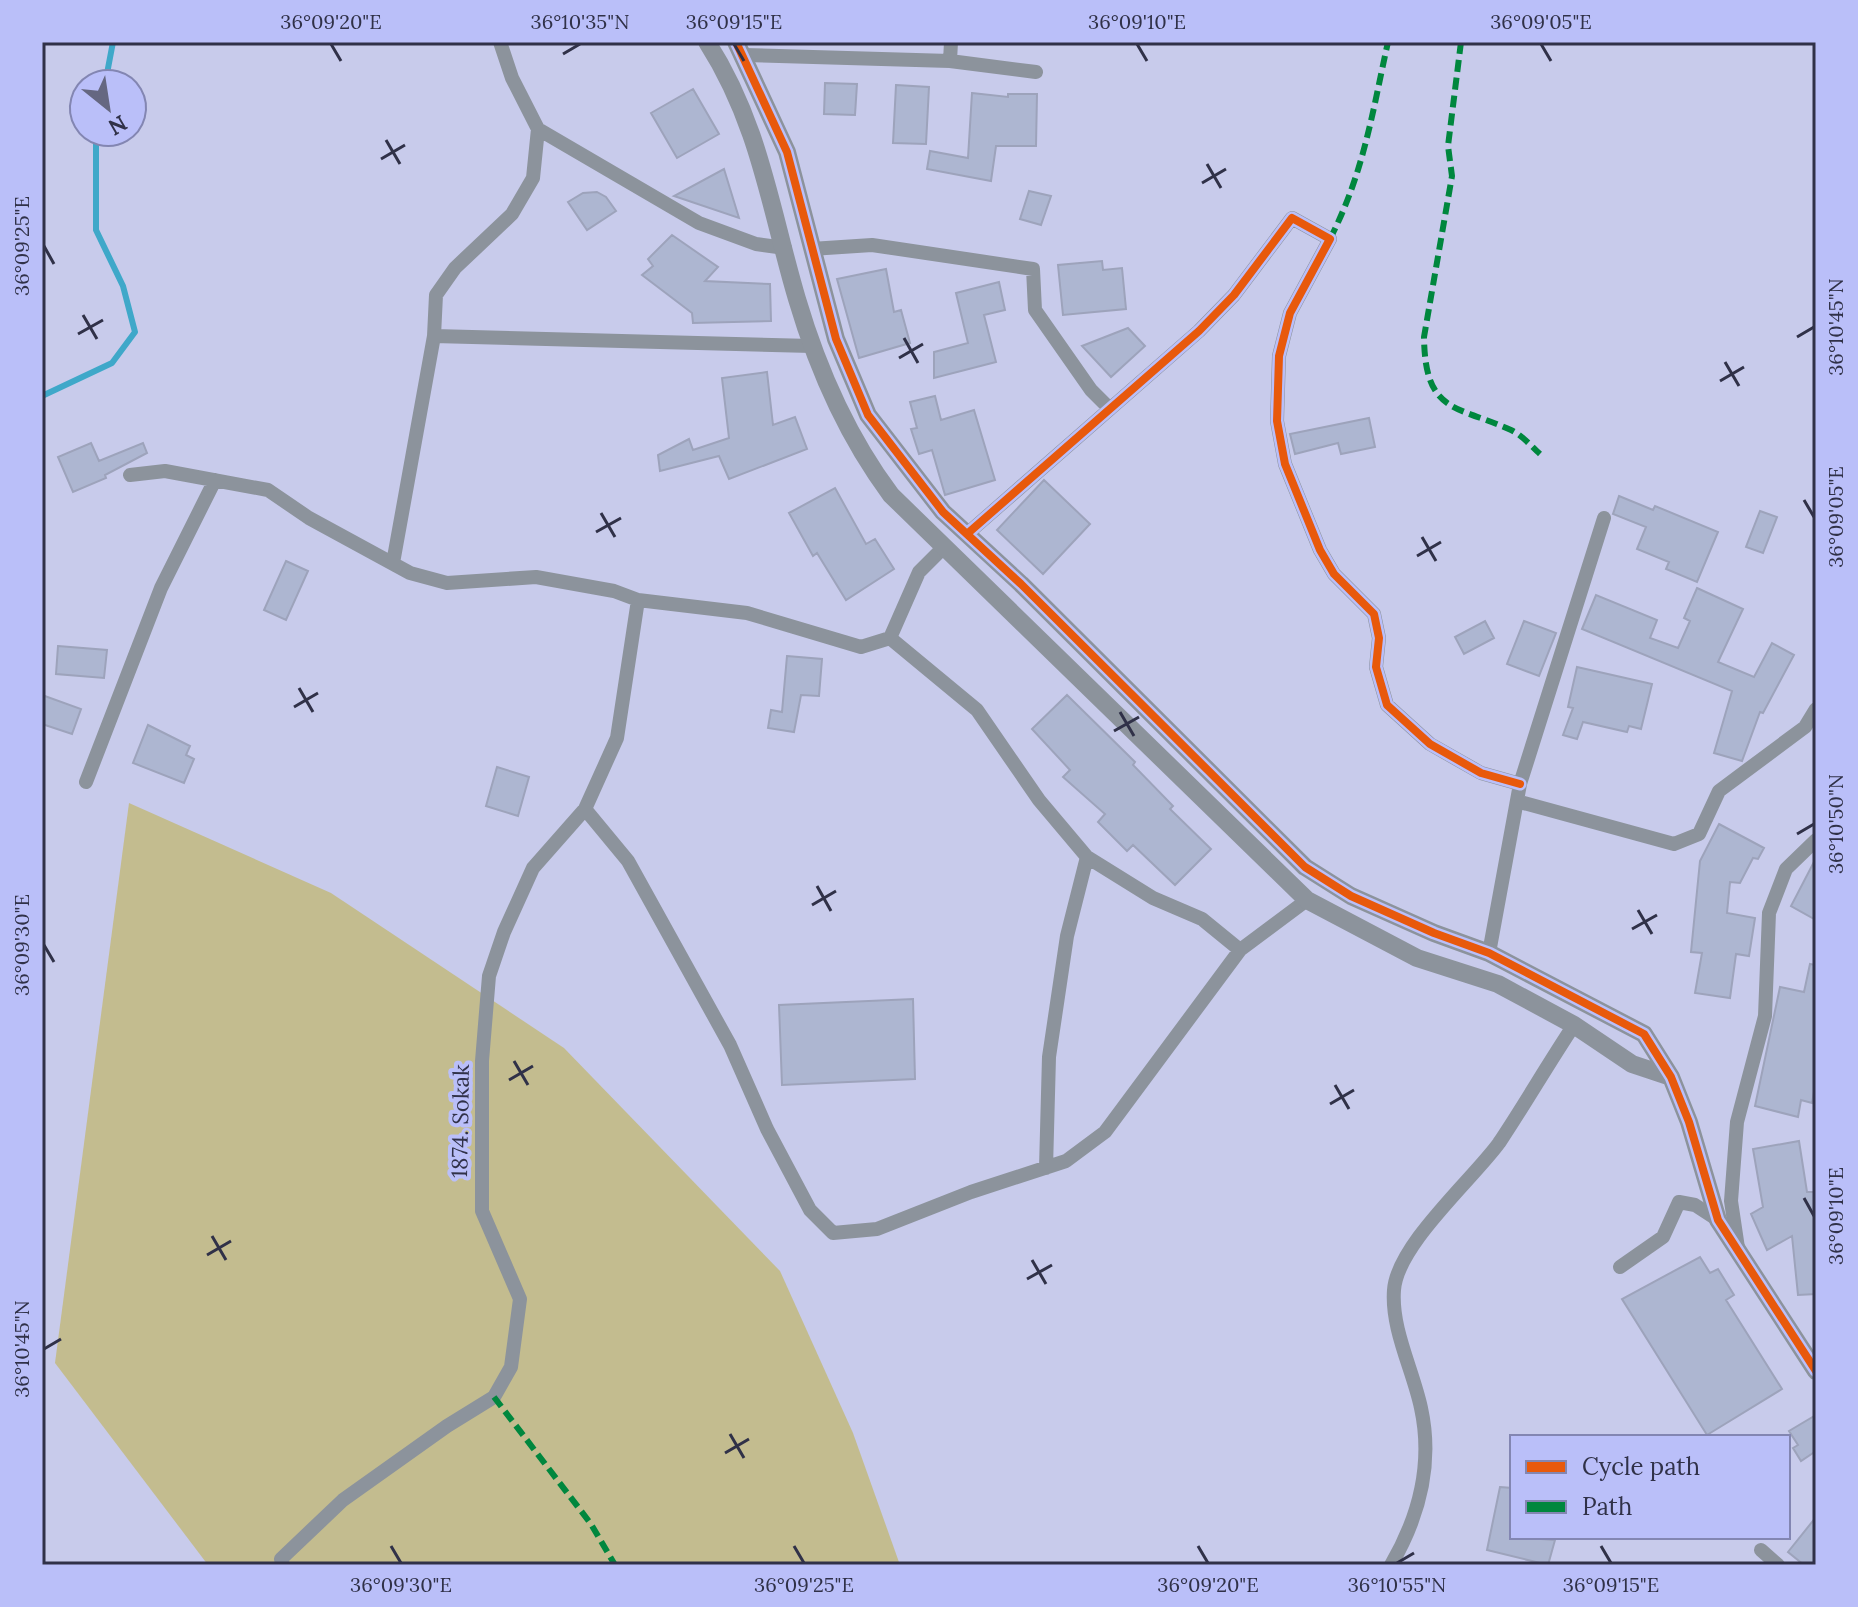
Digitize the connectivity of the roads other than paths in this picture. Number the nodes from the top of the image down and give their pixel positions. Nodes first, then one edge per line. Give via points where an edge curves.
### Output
1 (500, 42) edge
2 (707, 42) edge
3 (951, 42) edge
4 (740, 48) edge
5 (950, 61) junction
6 (1036, 72) dead end
7 (538, 129) junction
8 (785, 248) junction
9 (811, 249) junction
10 (434, 336) junction
11 (812, 346) junction
12 (1110, 409) junction
13 (130, 475) dead end
14 (215, 480) junction
15 (1604, 518) dead end
16 (967, 534) junction
17 (943, 548) junction
18 (393, 563) junction
19 (638, 600) junction
20 (890, 638) junction
21 (1816, 709) edge
22 (86, 782) dead end
23 (1520, 784) junction
24 (1520, 802) junction
25 (585, 809) junction
26 (1816, 840) edge
27 (1087, 857) junction
28 (1307, 900) junction
29 (1240, 950) junction
30 (1489, 953) junction
31 (1574, 1025) junction
32 (1671, 1077) junction
33 (1046, 1168) junction
34 (1718, 1220) junction
35 (1740, 1256) junction
36 (1620, 1267) dead end
37 (1816, 1371) edge
38 (1761, 1550) dead end
39 (282, 1562) edge
40 (1391, 1565) edge
41 (1778, 1565) edge

1 - 7 street
2 - 8 street via 754,137
3 - 5 street
4 - 5 street
4 - 9 street via 787,152
5 - 6 street
7 - 8 street via 699,223 756,244
7 - 10 street via 533,178 512,214 455,268 436,295
8 - 11 street
9 - 12 street via 872,245 1033,269 1035,310
9 - 16 street via 836,339 868,415 912,475
10 - 11 street
10 - 18 street
11 - 17 street via 863,458
12 - 16 street
12 - 23 street via 1234,295 1292,218 1330,239 1290,313 1279,356 1277,421 1285,464 1334,574 1374,614 1379,638 1376,667 1387,705 1430,744 1481,773
13 - 14 street via 165,471
14 - 18 street via 268,490
14 - 22 street via 161,588
15 - 23 street
16 - 30 street via 1305,867 1351,896
17 - 20 street via 919,572
17 - 28 street
18 - 19 street via 447,583 536,577
19 - 20 street via 747,613 861,647
19 - 25 street, 1874. Sokak via 617,738
20 - 27 street via 977,710 1039,800
21 - 24 street via 1805,727 1719,791 1699,834 1674,844
23 - 24 street
24 - 30 street
25 - 33 street via 628,861 730,1045 810,1210 833,1233 877,1229
25 - 39 street, 1874. Sokak via 533,868 489,976 482,1061 482,1211 520,1299 511,1367 494,1397 343,1500
26 - 35 street via 1786,869 1769,913 1765,1016 1737,1122 1731,1201
27 - 29 street via 1153,898 1202,919
27 - 33 street via 1067,936 1049,1057
28 - 29 street
28 - 31 street via 1417,958 1498,984
29 - 33 street via 1105,1132 1066,1161
30 - 32 street via 1644,1034
31 - 32 street via 1632,1064
31 - 40 street via 1497,1145 1432,1218 1394,1289 1405,1356 1421,1408 1425,1455 1416,1512
32 - 34 street
34 - 35 street
34 - 36 street via 1679,1202 1663,1237
35 - 37 street
38 - 41 street

